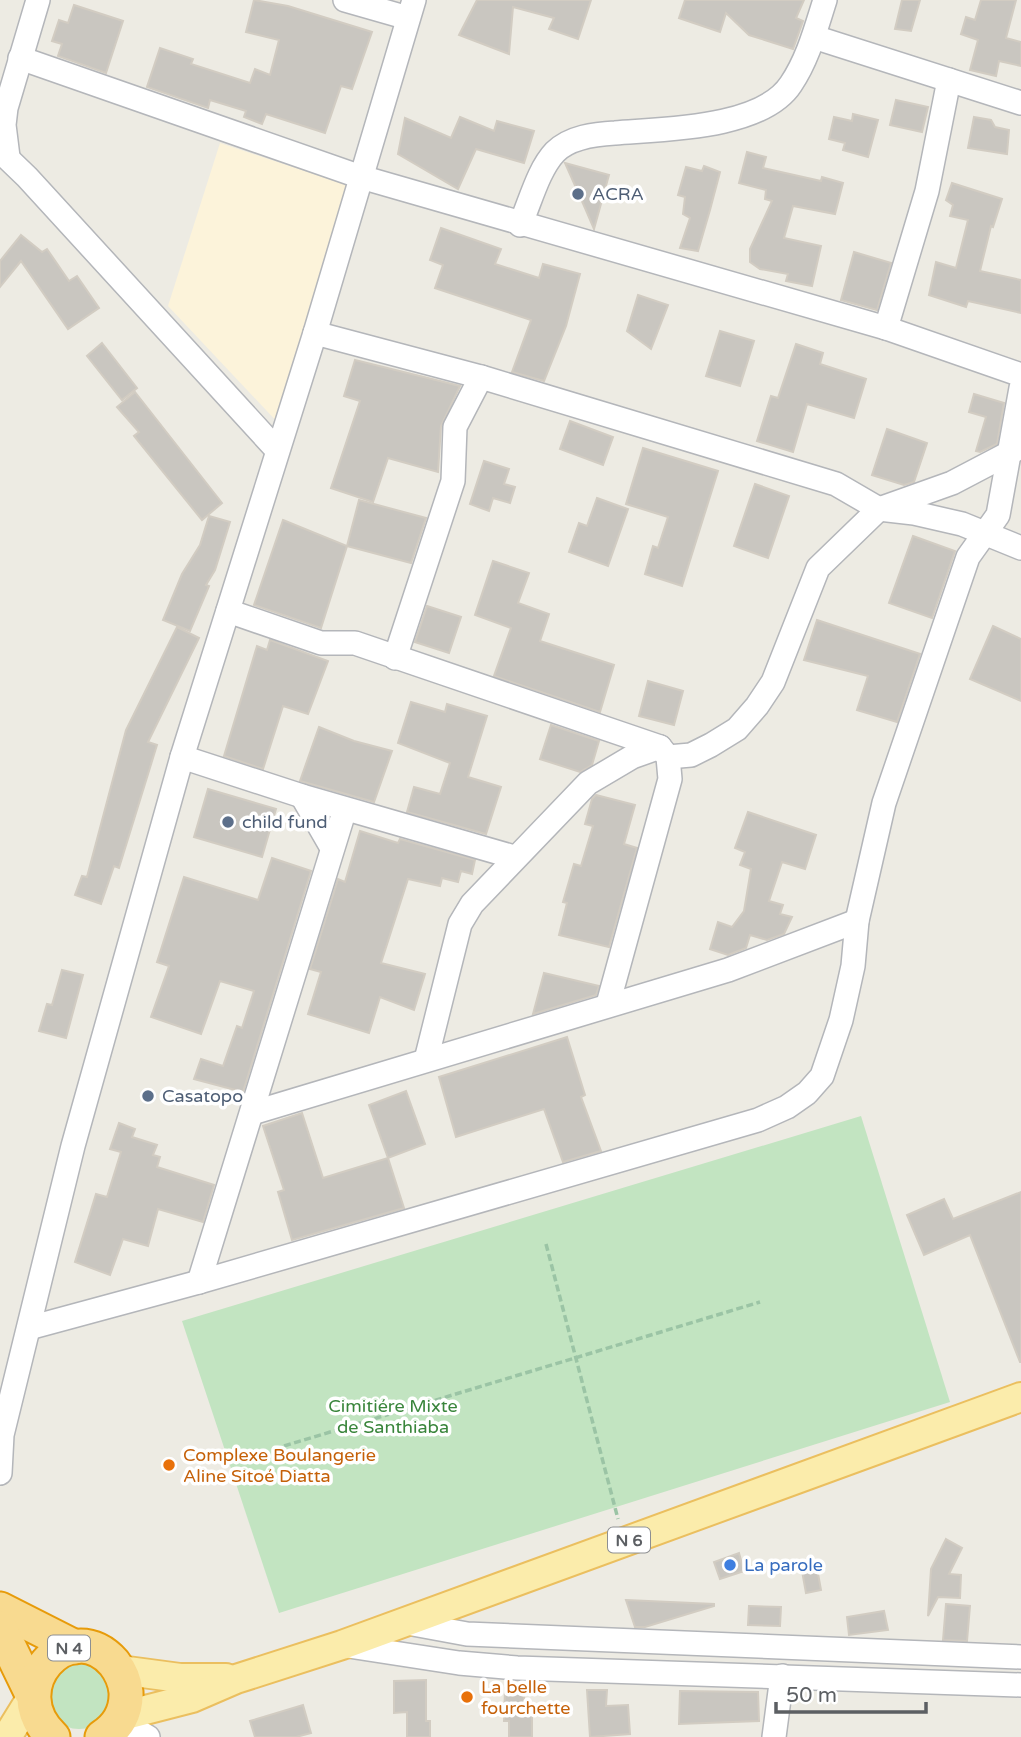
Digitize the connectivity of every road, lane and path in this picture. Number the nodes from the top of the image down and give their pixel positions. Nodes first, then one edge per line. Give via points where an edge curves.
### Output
1 (345, 0) edge
2 (825, 0) edge
3 (31, 3) edge
4 (411, 9) edge
5 (814, 37) junction
6 (20, 58) junction
7 (949, 80) junction
8 (1021, 103) edge
9 (4, 154) edge
10 (360, 177) junction
11 (520, 225) junction
12 (886, 328) junction
13 (315, 333) junction
14 (1021, 375) edge
15 (481, 377) junction
16 (1021, 388) edge
17 (277, 450) junction
18 (1014, 451) edge
19 (879, 509) junction
20 (986, 535) junction
21 (1021, 548) edge
22 (228, 611) junction
23 (395, 658) junction
24 (664, 752) junction
25 (182, 757) junction
26 (302, 796) junction
27 (345, 808) junction
28 (332, 848) junction
29 (514, 857) junction
30 (858, 921) junction
31 (608, 1004) junction
32 (426, 1060) junction
33 (252, 1113) junction
34 (546, 1244) dead end
35 (199, 1282) junction
36 (760, 1302) dead end
37 (29, 1328) junction
38 (577, 1359) junction
39 (1021, 1397) edge
40 (1, 1436) edge
41 (274, 1449) dead end
42 (0, 1473) edge
43 (624, 1542) junction
44 (0, 1609) edge
45 (402, 1622) junction
46 (0, 1628) edge
47 (342, 1645) junction
48 (75, 1647) junction
49 (1021, 1657) edge
50 (120, 1670) junction
51 (782, 1676) junction
52 (236, 1679) junction
53 (1021, 1685) edge
54 (30, 1695) junction
55 (117, 1727) edge
56 (7, 1737) edge
57 (53, 1737) edge
58 (148, 1737) edge
59 (774, 1737) edge

1 - 4 street
2 - 5 street
3 - 6 street
4 - 10 street
5 - 7 street
5 - 11 street via 791,84 781,96 753,111 722,122 595,134 566,144 554,153
6 - 9 street via 4,125
6 - 10 street
7 - 8 street
7 - 12 street via 927,191
9 - 17 street
10 - 11 street
10 - 13 street
11 - 12 street
12 - 14 street
13 - 15 street
13 - 17 street
15 - 19 street via 836,484
15 - 23 street via 454,427 453,481
16 - 18 street
17 - 22 street
18 - 19 street via 952,483
18 - 20 street via 998,515
19 - 20 street via 962,524
19 - 24 street via 818,568 773,682 737,729 691,755
20 - 21 street
20 - 30 street via 968,557 884,803
22 - 23 street via 321,643 355,643
22 - 25 street
23 - 24 street
24 - 29 street via 599,775
24 - 31 street via 670,779
25 - 26 street
25 - 37 street via 73,1146
26 - 27 street
26 - 28 street
27 - 28 street
27 - 29 street
28 - 33 street
29 - 32 street via 460,924
30 - 31 street via 728,970
30 - 35 street via 844,1007 822,1076 787,1107 758,1120
31 - 32 street
32 - 33 street
33 - 35 street
34 - 38 path
35 - 37 street
36 - 38 path
37 - 40 street
38 - 41 path
38 - 43 path
39 - 43 main road, N 6
40 - 42 street
43 - 45 main road, N 6
44 - 48 highway, N 4
45 - 47 main road, N 6
45 - 49 street via 467,1634
46 - 54 highway
47 - 51 street via 517,1668
47 - 52 main road, N 6
48 - 50 highway, N 4 via 93,1649
48 - 54 highway, N 4 via 45,1660 35,1673
50 - 52 main road, N 6
50 - 55 highway via 126,1701
51 - 53 street
51 - 59 street
52 - 55 main road, N 6
54 - 56 main road
54 - 57 highway via 33,1715
55 - 58 street

